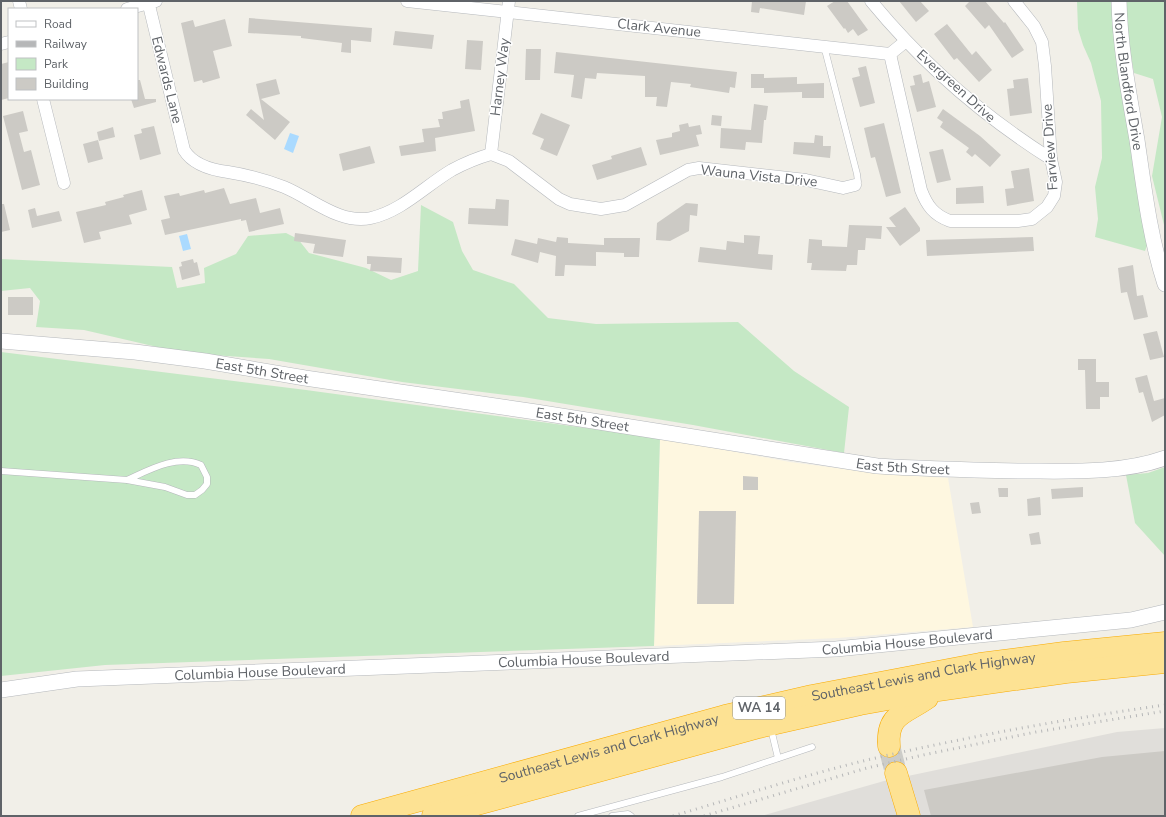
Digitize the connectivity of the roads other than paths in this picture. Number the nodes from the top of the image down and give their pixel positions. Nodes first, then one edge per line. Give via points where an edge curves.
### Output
1 (407, 1) edge
2 (871, 1) edge
3 (1014, 1) edge
4 (1119, 1) edge
5 (151, 2) edge
6 (509, 6) edge
7 (130, 8) edge
8 (906, 41) junction
9 (824, 46) junction
10 (890, 54) junction
11 (43, 100) edge
12 (491, 154) junction
13 (1050, 159) junction
14 (64, 184) dead end
15 (855, 185) joint
16 (1165, 284) edge
17 (1, 341) edge
18 (1165, 458) edge
19 (1, 471) edge
20 (127, 480) junction
21 (1165, 612) edge
22 (1165, 643) edge
23 (1165, 662) edge
24 (1, 690) edge
25 (938, 690) junction
26 (770, 724) junction
27 (889, 746) tunnel mouth
28 (812, 747) dead end
29 (778, 758) junction
30 (896, 773) tunnel mouth
31 (362, 816) edge
32 (433, 816) edge
33 (578, 816) edge
34 (612, 816) edge
35 (631, 816) edge
36 (909, 816) edge

1 - 6 street, Clark Avenue
2 - 8 street, Evergreen Drive
3 - 13 street, Farview Drive via 1034,26 1042,42
4 - 16 street, North Blandford Drive via 1120,31 1140,161
5 - 7 street
5 - 12 street, Edwards Lane via 184,150 188,158 209,170 246,175 282,186 328,210 355,220 383,215 452,170
6 - 9 street, Clark Avenue
6 - 12 street, Harney Way
8 - 10 street
8 - 13 street, Evergreen Drive via 984,113
9 - 10 street, Clark Avenue
9 - 15 lane via 857,174 858,182
10 - 13 street, Farview Drive via 925,200 940,217 950,221 1032,219 1047,207 1054,196 1056,182
11 - 14 street
12 - 15 street, Wauna Vista Drive via 509,161 559,199 570,204 601,209 626,204 688,170 699,168 806,180 843,188
17 - 18 street, East 5th Street via 135,352 205,361 877,466 933,470 1084,470 1128,467
19 - 20 lane
20 - 20 lane via 165,487 187,495 195,495 207,484 207,477 201,464 192,461 152,468
21 - 24 street, Columbia House Boulevard via 1123,621 836,649 85,679
22 - 31 highway, Southeast Lewis and Clark Highway / WA 14 via 980,664 812,696 725,716
23 - 25 highway, Southeast Lewis and Clark Highway / WA 14 via 1066,672
25 - 26 highway, Southeast Lewis and Clark Highway / WA 14
25 - 27 highway via 896,717 891,724
26 - 29 lane
26 - 32 highway, Southeast Lewis and Clark Highway / WA 14
28 - 29 lane
29 - 33 lane via 722,777
30 - 36 highway
34 - 35 lane

